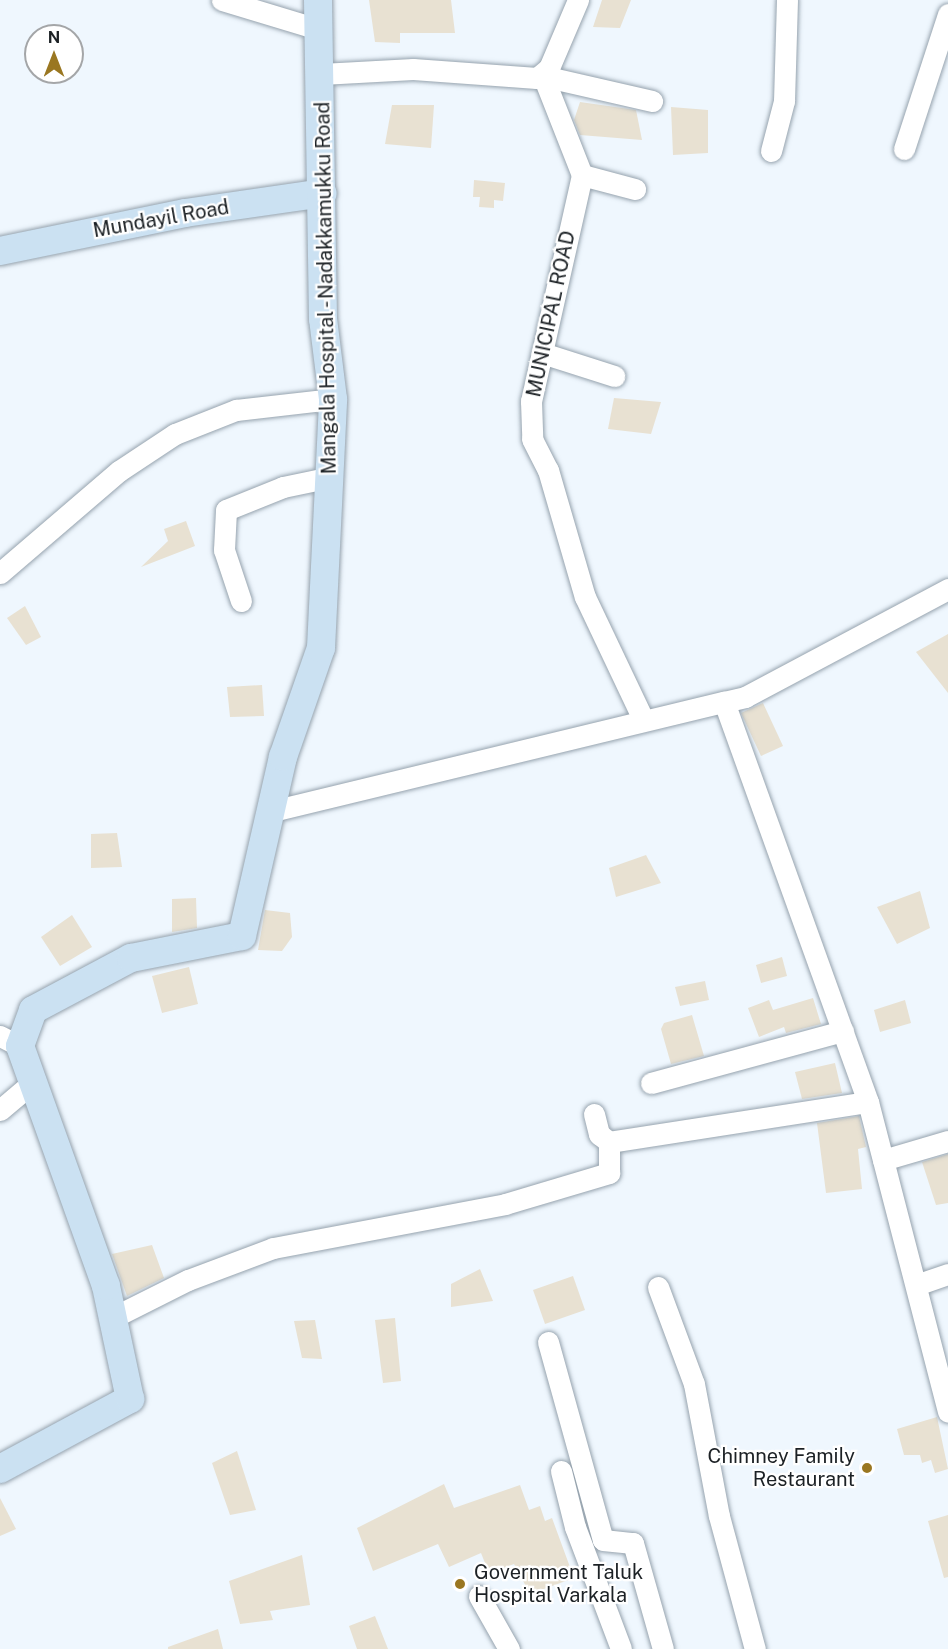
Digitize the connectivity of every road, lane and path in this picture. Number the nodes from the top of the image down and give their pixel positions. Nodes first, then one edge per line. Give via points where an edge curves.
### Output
1 (222, 0) edge
2 (318, 0) edge
3 (578, 0) edge
4 (787, 0) edge
5 (948, 14) edge
6 (318, 29) junction
7 (321, 74) junction
8 (543, 76) junction
9 (652, 101) dead end
10 (904, 149) dead end
11 (771, 151) dead end
12 (582, 175) junction
13 (635, 189) dead end
14 (323, 193) junction
15 (0, 251) edge
16 (542, 354) junction
17 (614, 376) dead end
18 (333, 399) junction
19 (331, 477) junction
20 (0, 573) edge
21 (948, 589) edge
22 (241, 601) dead end
23 (724, 702) junction
24 (642, 717) junction
25 (268, 812) junction
26 (843, 1031) junction
27 (10, 1041) edge
28 (32, 1083) junction
29 (651, 1083) dead end
30 (868, 1102) junction
31 (0, 1110) edge
32 (594, 1114) dead end
33 (948, 1141) edge
34 (609, 1142) junction
35 (884, 1160) junction
36 (948, 1274) edge
37 (915, 1285) junction
38 (658, 1287) dead end
39 (112, 1318) junction
40 (548, 1342) dead end
41 (948, 1412) edge
42 (0, 1469) edge
43 (561, 1471) dead end
44 (480, 1596) dead end
45 (509, 1649) edge
46 (621, 1649) edge
47 (663, 1649) edge
48 (755, 1649) edge

1 - 6 street
2 - 6 main road, Mangala Hospital - Nadakkamukku Road
3 - 8 street
4 - 11 street via 784,101
5 - 10 street
6 - 7 main road, Mangala Hospital - Nadakkamukku Road
7 - 8 street via 413,69
7 - 14 main road, Mangala Hospital - Nadakkamukku Road
8 - 9 street
8 - 12 street
12 - 13 street
12 - 16 street, MUNICIPAL ROAD
14 - 15 main road, Mundayil Road via 185,213
14 - 18 main road, Mangala Hospital - Nadakkamukku Road via 323,319
16 - 17 street
16 - 24 street, MUNICIPAL ROAD via 531,401 532,439 548,470 585,597
18 - 19 main road, Mangala Hospital - Nadakkamukku Road
18 - 20 street via 236,410 175,434 119,471
19 - 22 street via 283,487 226,510 224,550
19 - 25 main road, Mangala Hospital - Nadakkamukku Road via 321,648
21 - 23 street via 745,698
23 - 24 street
23 - 26 street
24 - 25 street
25 - 27 main road, Mangala Hospital - Nadakkamukku Road via 242,936 131,958 33,1010
26 - 29 street
26 - 30 street
27 - 28 main road, Mangala Hospital - Nadakkamukku Road
28 - 31 street
28 - 39 main road, Mangala Hospital - Nadakkamukku Road via 106,1286
30 - 34 street
30 - 35 street
32 - 34 street via 599,1134
33 - 35 street
34 - 39 street via 609,1173 505,1204 273,1248 188,1280
35 - 37 street
36 - 37 street
37 - 41 street
38 - 48 street via 694,1384 719,1516
39 - 42 main road, Mangala Hospital - Nadakkamukku Road via 130,1399
40 - 47 street via 603,1540 633,1543
43 - 46 street via 575,1527
44 - 45 street

